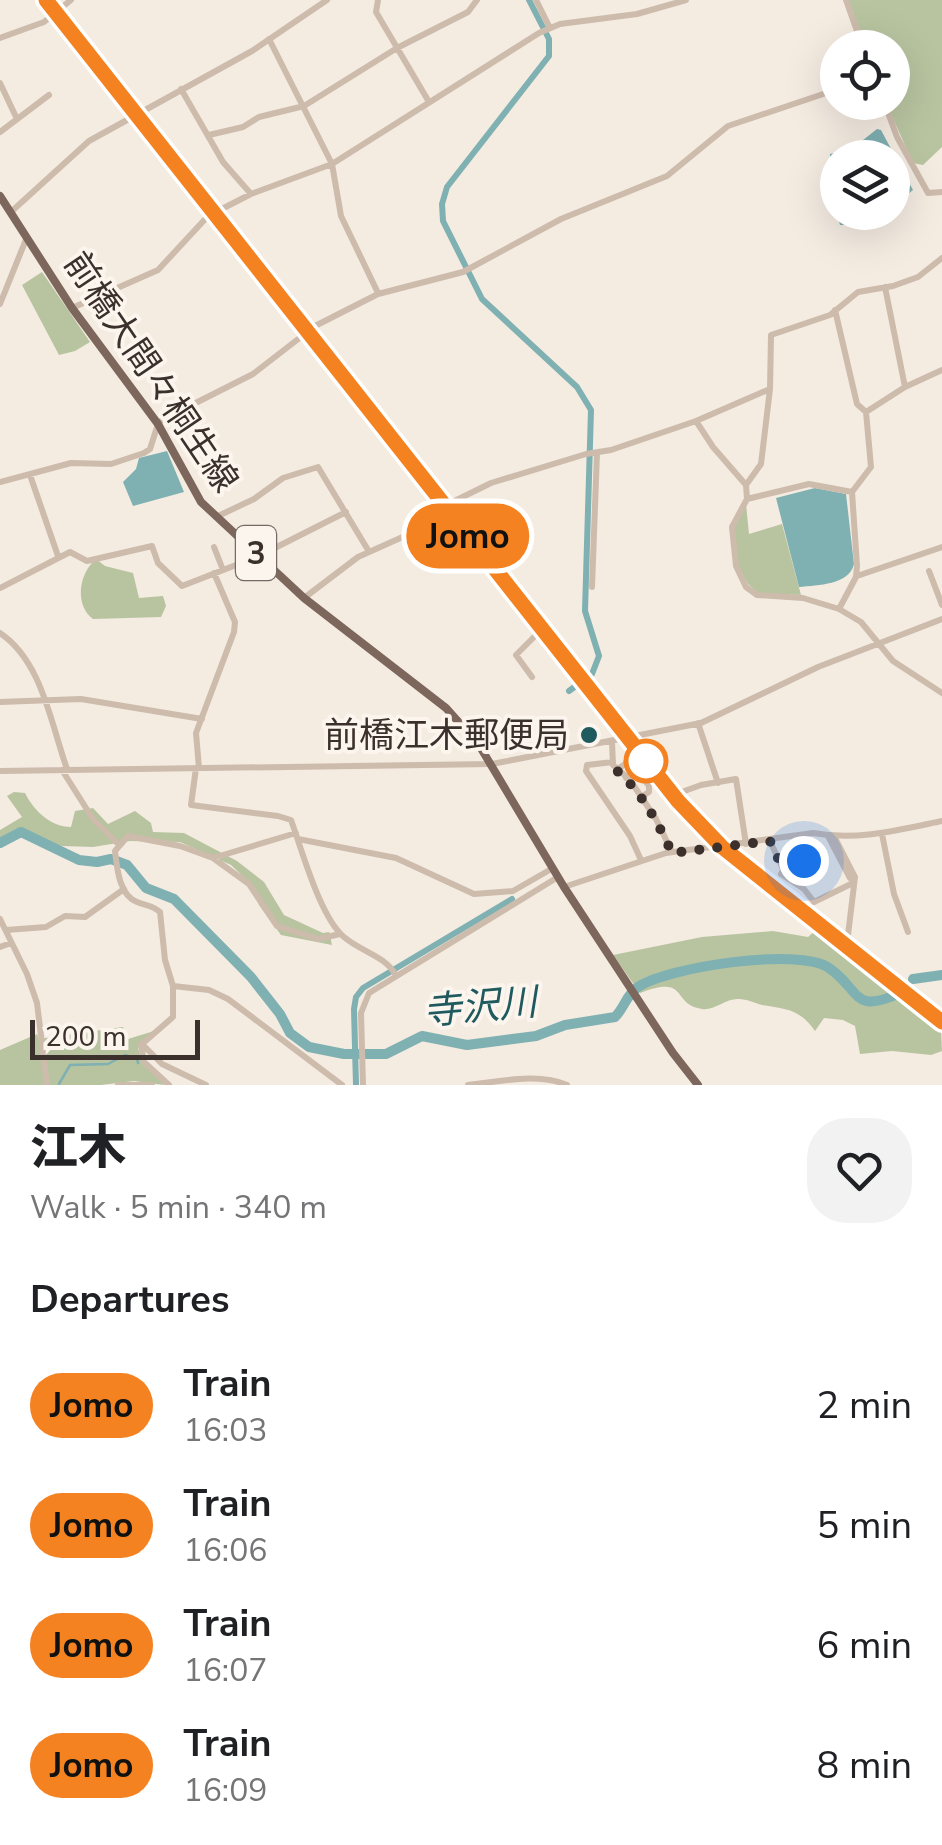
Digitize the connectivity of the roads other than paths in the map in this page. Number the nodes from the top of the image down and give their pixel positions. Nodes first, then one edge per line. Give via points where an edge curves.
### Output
1 (71, 0) edge
2 (327, 0) edge
3 (378, 0) edge
4 (477, 0) edge
5 (536, 0) edge
6 (686, 0) edge
7 (846, 0) edge
8 (549, 28) junction
9 (857, 30) edge
10 (0, 38) edge
11 (268, 40) junction
12 (397, 48) junction
13 (0, 83) edge
14 (181, 89) junction
15 (820, 94) edge
16 (49, 95) dead end
17 (429, 102) junction
18 (304, 106) junction
19 (17, 120) junction
20 (890, 120) edge
21 (0, 132) edge
22 (209, 135) junction
23 (332, 164) junction
24 (942, 192) edge
25 (251, 194) junction
26 (0, 196) edge
27 (12, 211) junction
28 (27, 236) junction
29 (942, 258) edge
30 (885, 287) junction
31 (378, 294) junction
32 (0, 304) edge
33 (72, 308) junction
34 (835, 310) junction
35 (942, 370) edge
36 (905, 387) junction
37 (770, 388) junction
38 (866, 412) junction
39 (696, 421) junction
40 (158, 424) junction
41 (592, 454) junction
42 (30, 476) junction
43 (0, 482) edge
44 (746, 485) junction
45 (852, 492) junction
46 (747, 499) junction
47 (440, 508) junction
48 (346, 512) junction
49 (216, 517) junction
50 (214, 547) dead end
51 (942, 547) edge
52 (368, 550) junction
53 (58, 556) junction
54 (259, 556) junction
55 (224, 570) junction
56 (928, 571) dead end
57 (214, 574) junction
58 (856, 577) junction
59 (0, 588) edge
60 (592, 588) dead end
61 (304, 598) junction
62 (942, 605) edge
63 (839, 610) junction
64 (942, 619) edge
65 (0, 633) edge
66 (877, 645) junction
67 (532, 678) dead end
68 (942, 693) edge
69 (43, 700) junction
70 (0, 702) edge
71 (202, 719) junction
72 (698, 724) junction
73 (612, 742) junction
74 (632, 759) dead end
75 (492, 764) junction
76 (614, 766) junction
77 (198, 768) junction
78 (64, 769) junction
79 (0, 771) edge
80 (626, 778) junction
81 (718, 783) junction
82 (680, 793) dead end
83 (641, 797) junction
84 (942, 821) edge
85 (882, 834) junction
86 (297, 836) junction
87 (831, 836) junction
88 (770, 841) junction
89 (118, 844) junction
90 (746, 844) junction
91 (672, 853) junction
92 (213, 858) junction
93 (642, 860) junction
94 (804, 861) dead end
95 (783, 869) junction
96 (556, 873) junction
97 (853, 883) junction
98 (564, 886) junction
99 (124, 889) junction
100 (0, 919) edge
101 (6, 930) junction
102 (908, 932) dead end
103 (340, 934) junction
104 (848, 935) dead end
105 (11, 944) junction
106 (0, 947) edge
107 (393, 970) junction
108 (173, 986) junction
109 (142, 1044) junction
110 (689, 1081) edge
111 (47, 1085) edge
112 (118, 1085) edge
113 (152, 1085) edge
114 (169, 1085) edge
115 (206, 1085) edge
116 (342, 1085) edge
117 (363, 1085) edge
118 (468, 1085) edge
119 (567, 1085) edge
120 (698, 1085) edge

1 - 10 street via 44,22
2 - 11 street
3 - 12 street via 376,12
4 - 12 street via 468,12
5 - 8 street
6 - 8 street
7 - 9 street
8 - 17 street
11 - 14 street
11 - 18 street
12 - 17 street
12 - 18 street
13 - 19 street
14 - 22 street
14 - 27 street via 89,141
15 - 31 street via 728,126 667,176 561,220 467,270
16 - 19 street
17 - 23 street
18 - 22 street
18 - 23 street
19 - 21 street
20 - 24 street via 928,193
22 - 25 street
23 - 25 street
23 - 31 street via 341,216
25 - 33 street via 208,216 158,270
26 - 27 main road, 前橋大間々桐生線 / 3
27 - 28 main road, 前橋大間々桐生線 / 3
28 - 32 street
28 - 33 main road, 前橋大間々桐生線 / 3
29 - 30 street via 918,277
30 - 34 street via 858,292
30 - 36 street
31 - 40 street via 308,332 253,374
33 - 40 main road, 前橋大間々桐生線 / 3
34 - 37 street via 771,335
34 - 38 street via 857,404
35 - 36 street
36 - 38 street
37 - 39 street
37 - 44 street via 761,464
38 - 45 street via 872,467
39 - 41 street
39 - 44 street
40 - 42 street via 144,453 111,464 70,462
40 - 49 main road, 前橋大間々桐生線 / 3 via 190,486
41 - 47 street via 501,479
41 - 60 street
42 - 43 street
42 - 53 street
44 - 46 street
45 - 46 street via 809,484
45 - 58 street
46 - 63 street via 732,528 736,566 746,586 758,595 803,598
47 - 52 street via 407,535
47 - 67 street via 537,634 516,655
48 - 49 street via 318,467 283,478
48 - 52 street
48 - 54 street
49 - 54 main road, 前橋大間々桐生線 / 3
50 - 55 street
51 - 58 street
52 - 61 street
53 - 57 street via 72,552 87,561 152,546 158,563 182,586
53 - 59 street
54 - 55 street
54 - 61 main road, 前橋大間々桐生線 / 3
55 - 57 street
56 - 62 street
57 - 71 street via 234,632
58 - 63 street
61 - 75 main road, 前橋大間々桐生線 / 3 via 446,708
63 - 66 street via 861,622
64 - 66 street
65 - 69 street via 18,647
66 - 68 street
66 - 72 street
69 - 70 street
69 - 71 street via 124,704
69 - 78 street
71 - 77 street
72 - 73 street
72 - 81 street
73 - 75 street
73 - 76 street
74 - 76 street
75 - 77 street
75 - 96 main road, 前橋大間々桐生線 / 3
76 - 80 street
76 - 93 street via 587,765 586,771
77 - 78 street
77 - 86 street via 191,806 278,816 291,820
78 - 79 street
78 - 89 street
80 - 83 street
80 - 83 street via 639,773 649,786
81 - 82 street
81 - 90 street via 736,779
83 - 91 street
84 - 85 street
85 - 87 street
85 - 102 street
86 - 92 street
86 - 96 street via 396,858 474,894 513,891
86 - 103 street
87 - 88 street
87 - 97 street
88 - 90 street
88 - 95 street
89 - 92 street via 128,836
89 - 99 street
90 - 91 street
91 - 93 street
92 - 103 street via 249,884 278,926 318,939
93 - 98 street
94 - 95 street
95 - 97 street via 814,902
96 - 98 main road, 前橋大間々桐生線 / 3
96 - 107 street
97 - 104 street
98 - 110 main road, 前橋大間々桐生線 / 3
99 - 101 street via 85,918
99 - 108 street via 160,912
100 - 101 street
101 - 105 street
103 - 107 street
105 - 106 street
105 - 111 street via 36,1003
107 - 117 street via 366,997
108 - 109 street via 173,1017
108 - 116 street via 228,999
109 - 114 street via 144,1062
109 - 115 street via 162,1064
110 - 120 main road, 前橋大間々桐生線 / 3
112 - 113 street
118 - 119 street

